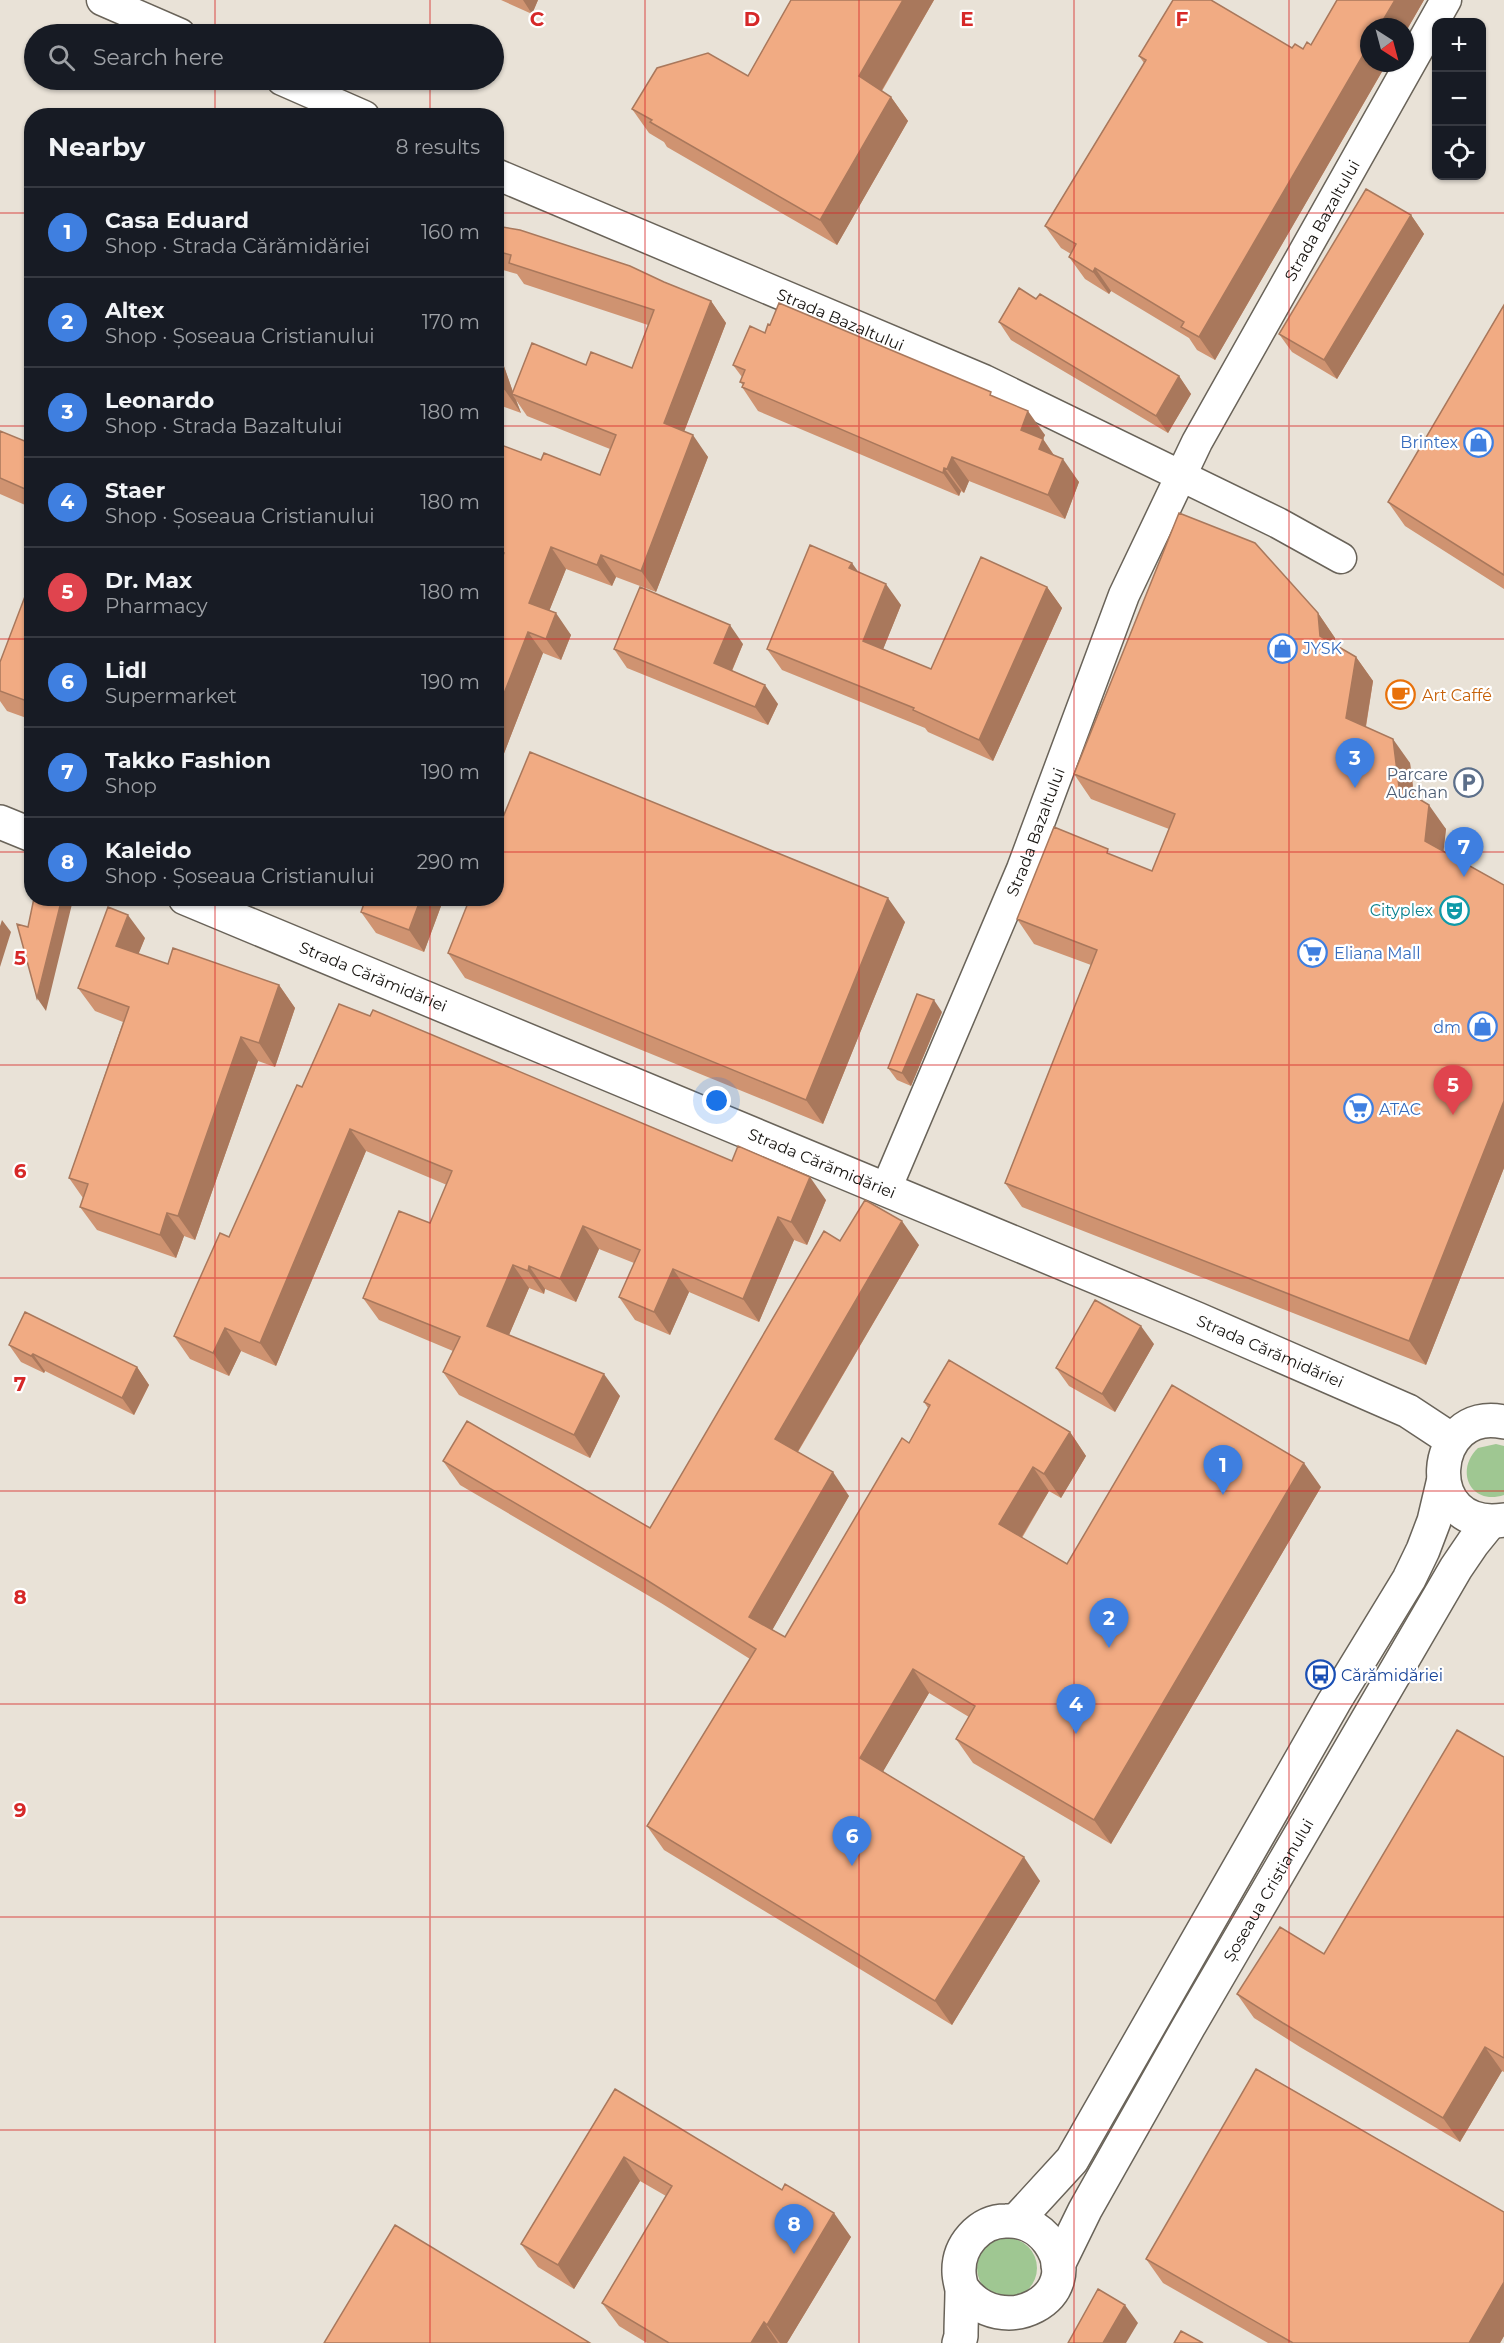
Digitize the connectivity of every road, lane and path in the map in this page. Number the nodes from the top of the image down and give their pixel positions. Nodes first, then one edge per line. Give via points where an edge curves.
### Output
1 (102, 0) edge
2 (1446, 0) edge
3 (157, 24) edge
4 (305, 90) edge
5 (346, 108) edge
6 (504, 177) edge
7 (1180, 474) junction
8 (1341, 558) dead end
9 (0, 822) edge
10 (24, 832) edge
11 (204, 906) edge
12 (886, 1189) junction
13 (1504, 1396) edge
14 (1493, 1422) edge
15 (1452, 1440) junction
16 (1443, 1483) junction
17 (1497, 1521) edge
18 (1016, 2221) junction
19 (1058, 2265) junction
20 (962, 2288) junction
21 (1034, 2313) junction
22 (959, 2343) edge
23 (1011, 2343) edge

1 - 3 street
2 - 7 street, Strada Bazaltului
4 - 5 street
6 - 7 street, Strada Bazaltului via 984,380
7 - 8 street, Strada Bazaltului
7 - 12 street, Strada Bazaltului via 1124,595 1022,869
9 - 10 street
11 - 12 street, Strada Cărămidăriei
12 - 15 street, Strada Cărămidăriei via 1197,1318 1408,1411
13 - 14 street
14 - 15 street via 1468,1427
15 - 16 street via 1443,1464
16 - 17 street via 1455,1506 1465,1514 1477,1520
16 - 18 street via 1434,1521 1409,1579 1334,1702 1072,2160
17 - 19 street, Șoseaua Cristianului via 1473,1543 1456,1568 1207,1995
18 - 19 street via 1045,2236
18 - 20 street via 987,2225 965,2246 960,2259
19 - 21 street, Șoseaua Cristianului via 1053,2293
20 - 21 street via 969,2301 992,2318 1021,2319
20 - 22 street
21 - 23 street, Șoseaua Cristianului

